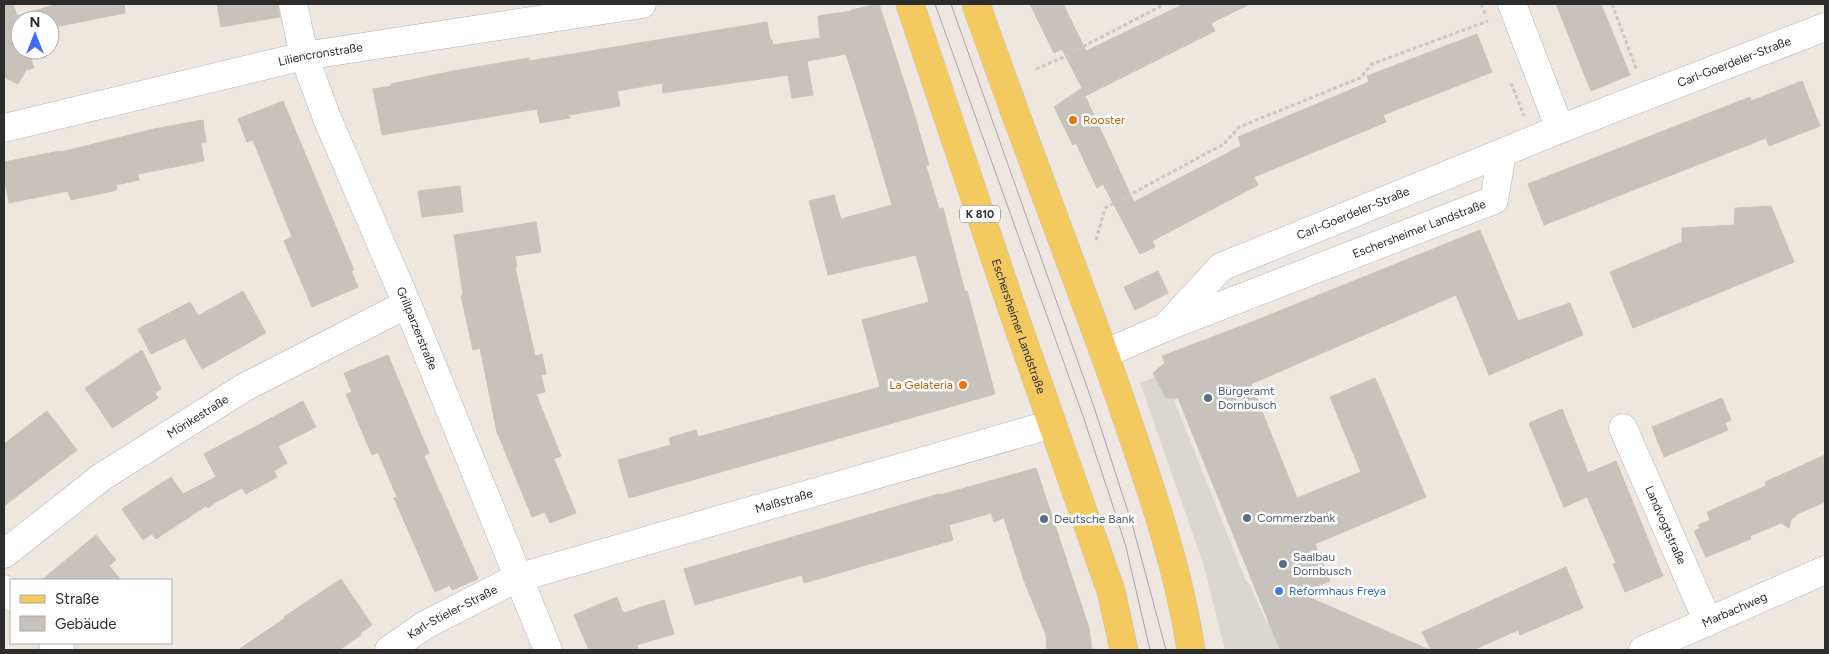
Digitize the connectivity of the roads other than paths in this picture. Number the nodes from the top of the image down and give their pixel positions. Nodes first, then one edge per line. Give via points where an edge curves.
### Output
1 (293, 4) edge
2 (642, 4) edge
3 (910, 4) edge
4 (976, 4) edge
5 (1512, 4) edge
6 (1825, 28) edge
7 (304, 56) junction
8 (4, 128) edge
9 (1560, 129) junction
10 (1502, 153) junction
11 (406, 304) junction
12 (1166, 326) junction
13 (1104, 354) junction
14 (1052, 424) junction
15 (1623, 428) dead end
16 (4, 554) edge
17 (1825, 570) edge
18 (517, 578) junction
19 (1708, 622) junction
20 (389, 650) edge
21 (548, 650) edge
22 (1124, 650) edge
23 (1191, 650) edge
24 (1643, 650) edge

1 - 7 street, Grillparzerstraße
2 - 7 street, Liliencronstraße
3 - 14 main road, Eschersheimer Landstraße / K 810
4 - 13 main road
5 - 9 street
6 - 9 street, Carl-Goerdeler-Straße
7 - 8 street, Liliencronstraße
7 - 11 street, Grillparzerstraße
9 - 10 street, Carl-Goerdeler-Straße
10 - 12 street, Carl-Goerdeler-Straße via 1221,267
10 - 12 street, Eschersheimer Landstraße via 1494,200
11 - 16 street, Mörikestraße via 236,392 103,476
11 - 18 street, Grillparzerstraße
12 - 13 street, Eschersheimer Landstraße
13 - 23 main road via 1156,510
14 - 18 street, Malßstraße
14 - 22 main road, Eschersheimer Landstraße / K 810 via 1111,591
15 - 19 street, Landvogtstraße
17 - 19 street, Marbachweg
18 - 20 street, Karl-Stieler-Straße via 425,625
18 - 21 street, Grillparzerstraße
19 - 24 street, Marbachweg

